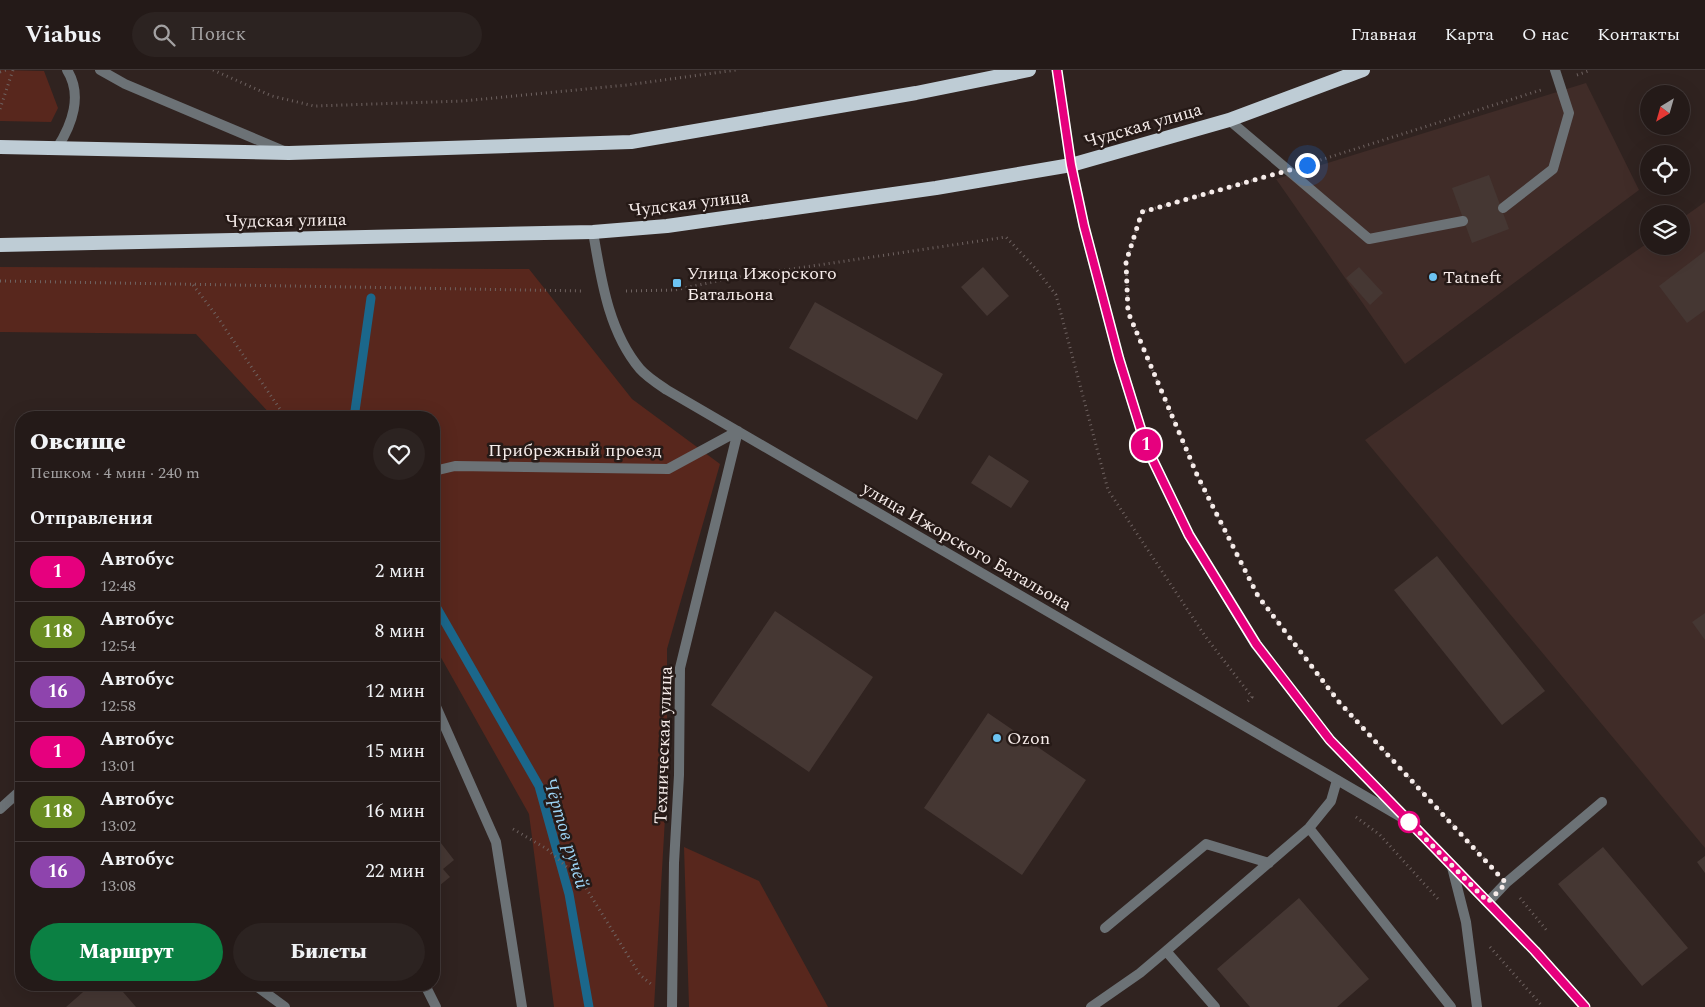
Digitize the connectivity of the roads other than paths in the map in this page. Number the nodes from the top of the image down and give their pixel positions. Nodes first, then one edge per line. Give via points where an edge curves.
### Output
1 (66, 70) edge
2 (100, 70) edge
3 (1029, 70) edge
4 (1057, 70) edge
5 (1363, 70) edge
6 (1555, 70) edge
7 (1228, 120) junction
8 (0, 146) edge
9 (57, 148) junction
10 (290, 153) junction
11 (1071, 165) junction
12 (1503, 208) dead end
13 (1463, 221) dead end
14 (594, 232) junction
15 (0, 245) edge
16 (738, 431) junction
17 (440, 470) edge
18 (440, 716) edge
19 (1338, 780) junction
20 (15, 795) edge
21 (1602, 802) dead end
22 (0, 809) edge
23 (1407, 820) junction
24 (1309, 828) junction
25 (1268, 863) junction
26 (1452, 867) junction
27 (1488, 902) junction
28 (1105, 928) dead end
29 (1166, 951) junction
30 (263, 991) edge
31 (428, 991) edge
32 (672, 1004) edge
33 (285, 1007) edge
34 (436, 1007) edge
35 (522, 1007) edge
36 (1091, 1007) edge
37 (1215, 1007) edge
38 (1450, 1007) edge
39 (1477, 1007) edge
40 (1585, 1007) edge

1 - 9 street via 76,102 67,134
2 - 10 street via 125,84
3 - 10 highway via 916,93 631,142
4 - 11 street, улица Ижорского Батальона
5 - 7 highway, Чудская улица
6 - 12 street via 1569,113 1553,168
7 - 11 highway, Чудская улица
7 - 13 street via 1369,239
8 - 9 highway
9 - 10 highway
11 - 14 highway, Чудская улица via 936,188 668,226
11 - 23 street, улица Ижорского Батальона via 1124,376 1146,446 1189,535 1261,651 1330,740
14 - 15 highway, Чудская улица
14 - 16 street, улица Ижорского Батальона via 603,291 622,342 640,369 667,390
16 - 17 street, Прибрежный проезд via 668,469 454,466
16 - 19 street, улица Ижорского Батальона
16 - 32 street, Техническая улица via 680,668
18 - 35 street via 496,842
19 - 23 street, улица Ижорского Батальона
19 - 24 street via 1331,801
20 - 22 street
21 - 27 street
23 - 26 street, улица Ижорского Батальона
24 - 25 street
24 - 38 street
25 - 28 street via 1206,844
25 - 29 street
26 - 27 street, улица Ижорского Батальона
26 - 39 street via 1466,922
27 - 40 street, улица Ижорского Батальона
29 - 36 street
29 - 37 street
30 - 33 street
31 - 34 street

